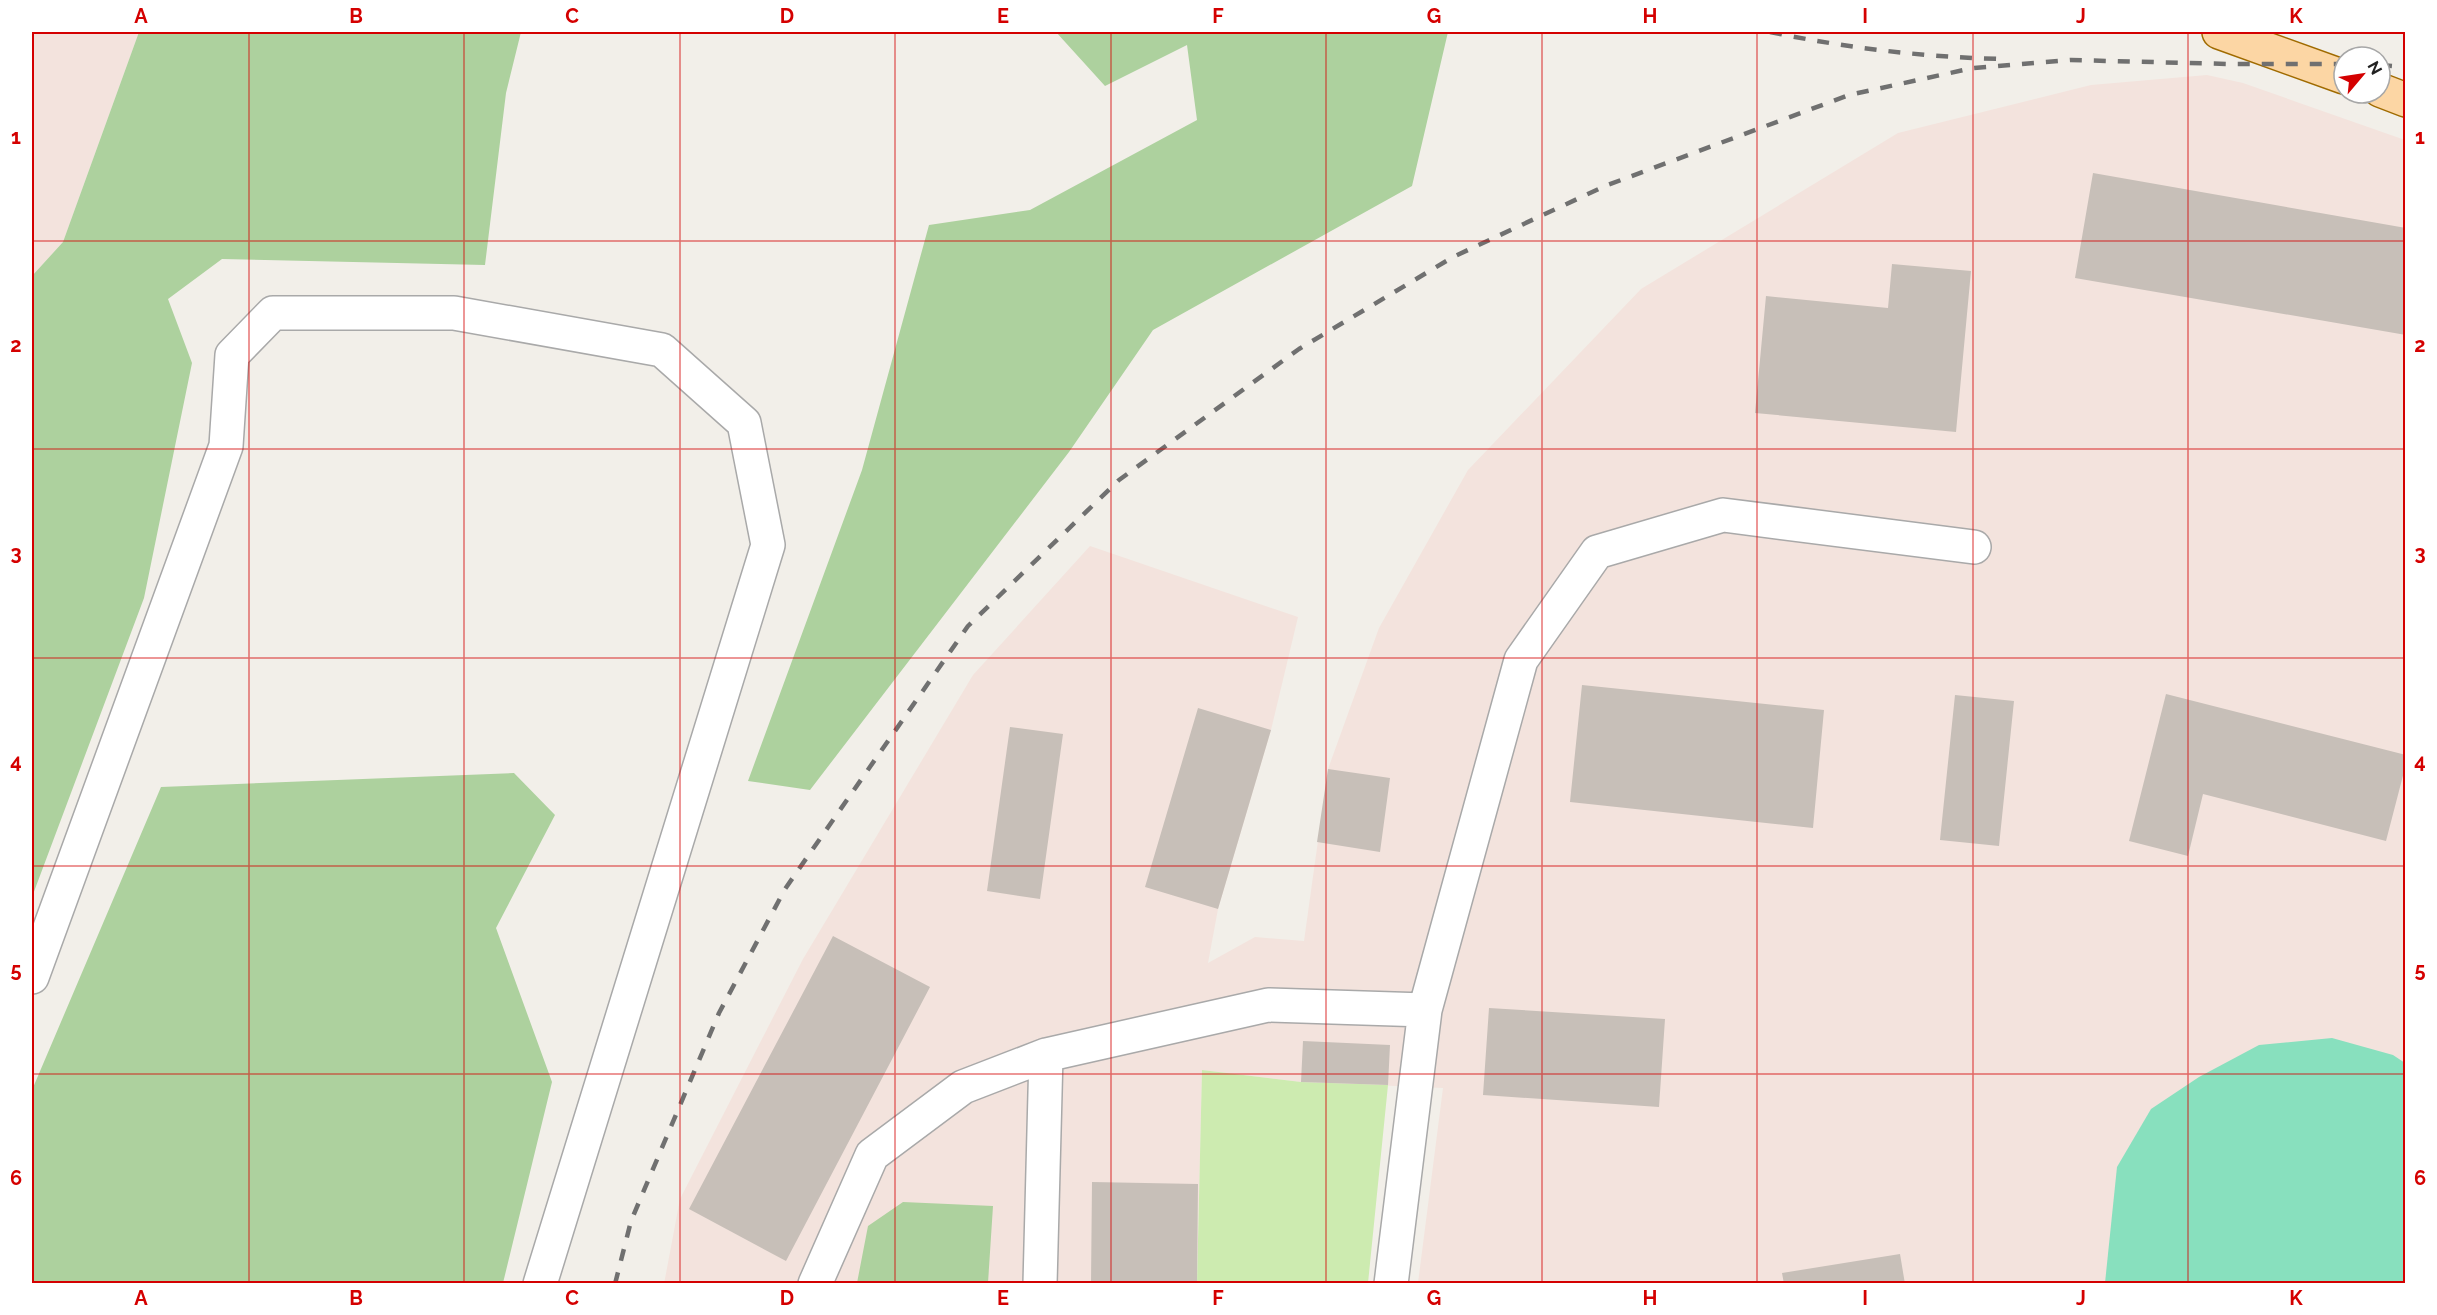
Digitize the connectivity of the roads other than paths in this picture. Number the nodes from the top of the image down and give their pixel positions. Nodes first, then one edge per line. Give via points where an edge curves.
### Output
1 (2219, 32) edge
2 (2332, 73) edge
3 (1974, 547) dead end
4 (32, 977) edge
5 (1425, 1010) junction
6 (1046, 1055) junction
7 (540, 1284) edge
8 (814, 1284) edge
9 (1040, 1284) edge
10 (1391, 1284) edge

1 - 2 main road
3 - 5 lane via 1723,515 1597,552 1521,660
4 - 7 lane via 226,446 232,355 273,313 454,313 662,350 744,423 768,545
5 - 6 lane via 1268,1005
5 - 10 lane
6 - 8 lane via 963,1087 872,1155
6 - 9 lane

